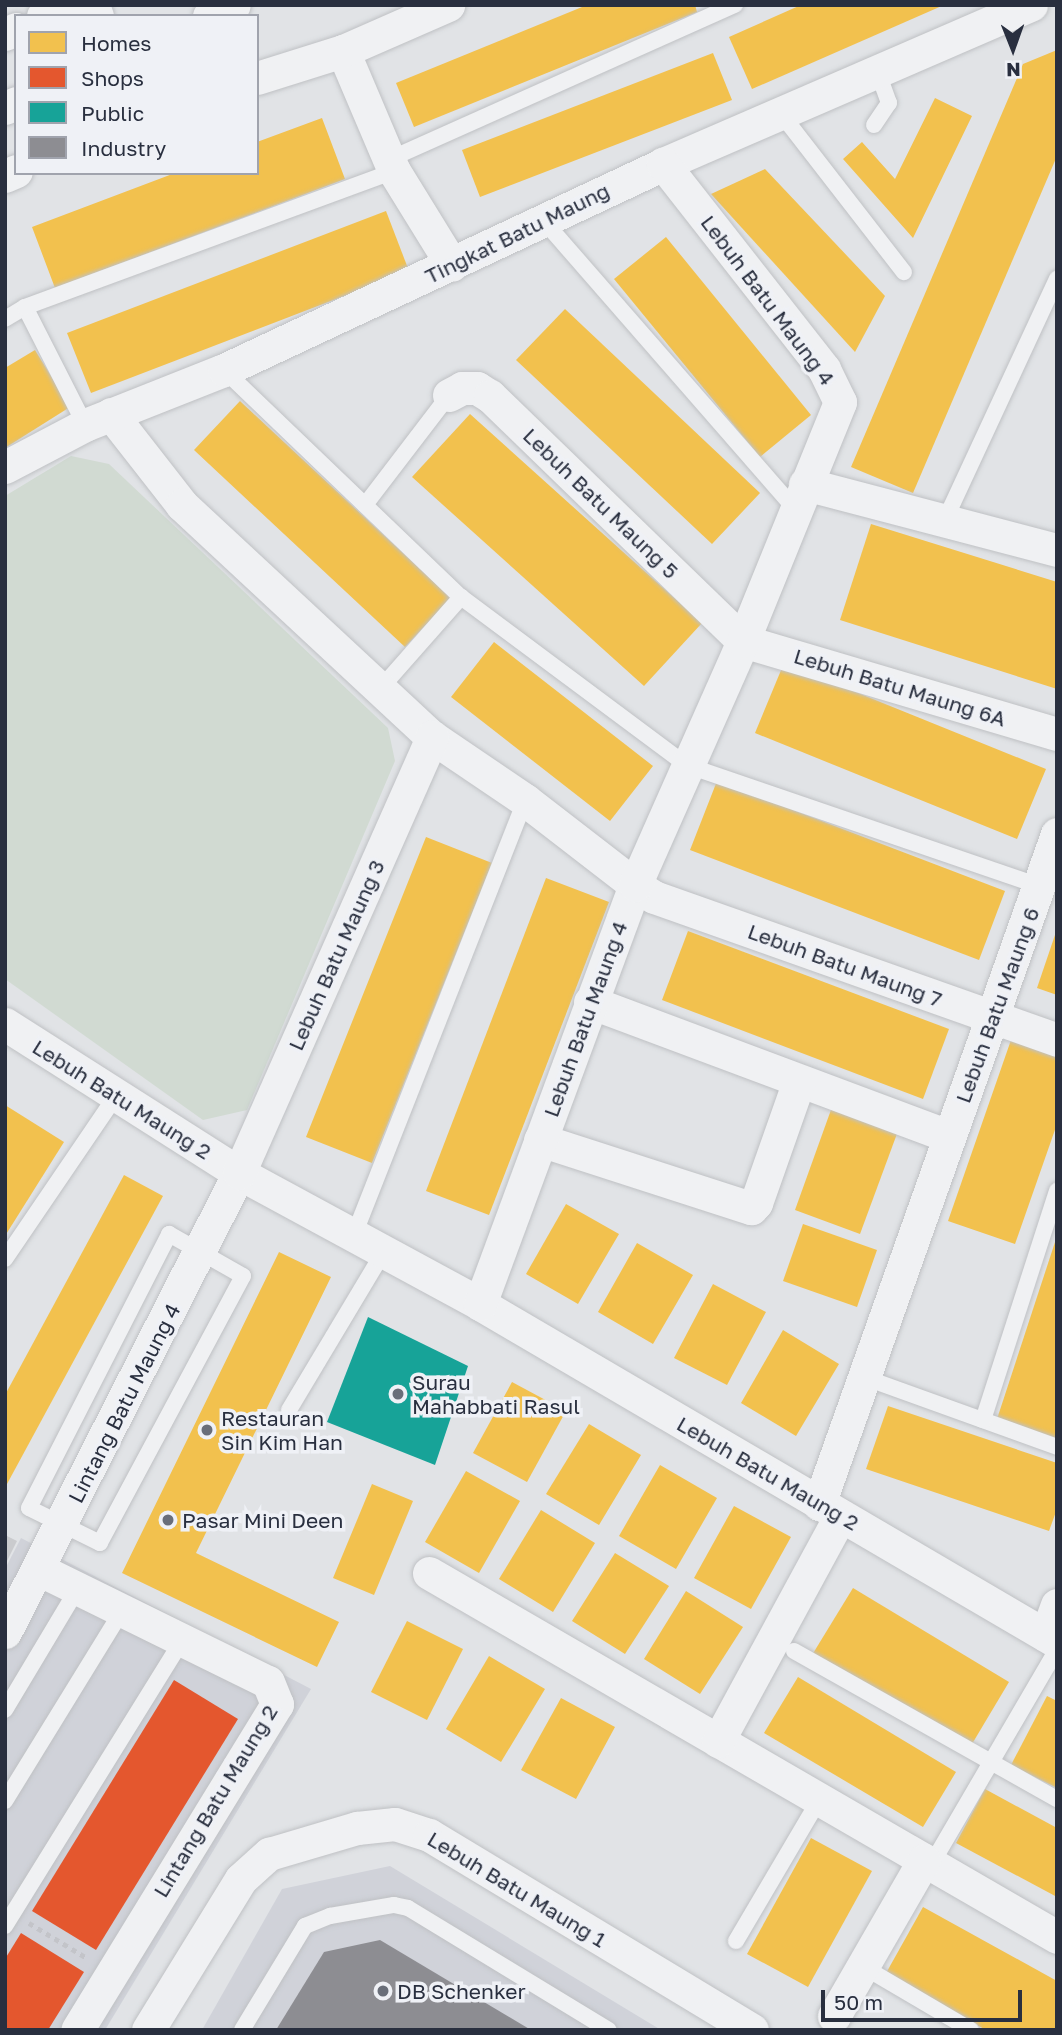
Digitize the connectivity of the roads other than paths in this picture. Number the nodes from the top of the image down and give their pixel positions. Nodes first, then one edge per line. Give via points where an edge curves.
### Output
1 (69, 5) edge
2 (234, 5) edge
3 (448, 5) edge
4 (735, 5) edge
5 (1031, 5) edge
6 (48, 14) edge
7 (214, 14) edge
8 (343, 51) junction
9 (877, 70) junction
10 (259, 77) edge
11 (782, 115) junction
12 (874, 125) dead end
13 (663, 163) junction
14 (392, 165) junction
15 (543, 219) junction
16 (452, 265) junction
17 (904, 272) dead end
18 (1057, 278) edge
19 (25, 307) junction
20 (5, 319) edge
21 (224, 370) junction
22 (449, 395) joint
23 (98, 419) junction
24 (5, 467) edge
25 (800, 497) junction
26 (365, 505) junction
27 (945, 520) junction
28 (1057, 550) edge
29 (461, 597) junction
30 (743, 641) junction
31 (380, 689) junction
32 (1057, 734) edge
33 (432, 737) junction
34 (686, 765) junction
35 (525, 800) junction
36 (1057, 834) edge
37 (635, 885) junction
38 (1039, 886) junction
39 (590, 1002) junction
40 (993, 1017) junction
41 (5, 1024) edge
42 (1057, 1040) edge
43 (799, 1081) junction
44 (115, 1097) junction
45 (949, 1136) junction
46 (540, 1140) junction
47 (239, 1173) junction
48 (1057, 1191) edge
49 (354, 1236) junction
50 (384, 1251) junction
51 (201, 1252) junction
52 (5, 1259) edge
53 (480, 1304) junction
54 (863, 1377) junction
55 (289, 1409) dead end
56 (983, 1420) junction
57 (1057, 1447) edge
58 (829, 1510) junction
59 (62, 1524) junction
60 (38, 1569) junction
61 (429, 1573) dead end
62 (79, 1588) junction
63 (123, 1609) junction
64 (5, 1632) edge
65 (1054, 1633) edge
66 (183, 1639) junction
67 (794, 1651) dead end
68 (5, 1710) edge
69 (718, 1741) junction
70 (991, 1762) junction
71 (1057, 1799) edge
72 (819, 1800) junction
73 (5, 1801) edge
74 (927, 1862) junction
75 (9, 1920) edge
76 (1057, 1937) edge
77 (736, 1941) dead end
78 (863, 1966) junction
79 (834, 2017) dead end
80 (77, 2030) edge
81 (148, 2030) edge
82 (242, 2030) edge
83 (609, 2030) edge
84 (752, 2030) edge
85 (971, 2030) edge

1 - 6 street
2 - 7 street
3 - 8 street
4 - 14 lane
5 - 9 street, Tingkat Batu Maung
8 - 10 street
8 - 14 street
9 - 11 street, Tingkat Batu Maung
9 - 12 lane via 889,103
11 - 13 street, Tingkat Batu Maung
11 - 17 lane
13 - 15 street, Tingkat Batu Maung
13 - 25 street, Lebuh Batu Maung 4 via 835,387 837,416
14 - 16 street
14 - 19 lane
15 - 16 street, Tingkat Batu Maung
15 - 25 lane
16 - 21 street, Tingkat Batu Maung
18 - 27 lane
19 - 20 lane
19 - 23 lane
21 - 23 street, Tingkat Batu Maung
21 - 26 lane
22 - 26 lane
22 - 30 street, Lebuh Batu Maung 5 via 470,388 490,396
23 - 24 street, Tingkat Batu Maung
23 - 31 street via 182,505
25 - 27 street
25 - 30 street, Lebuh Batu Maung 4
26 - 29 lane
27 - 28 street
29 - 31 lane
29 - 34 lane
30 - 32 street, Lebuh Batu Maung 6A
30 - 34 street, Lebuh Batu Maung 4
31 - 33 street
33 - 35 street
33 - 47 street, Lebuh Batu Maung 3
34 - 37 street, Lebuh Batu Maung 4
34 - 38 lane
35 - 37 street
35 - 49 lane
36 - 38 street, Lebuh Batu Maung 6
37 - 39 street, Lebuh Batu Maung 4
37 - 40 street, Lebuh Batu Maung 7 via 654,897
38 - 40 street, Lebuh Batu Maung 6
39 - 43 street
39 - 46 street, Lebuh Batu Maung 4
40 - 42 street, Lebuh Batu Maung 7
40 - 45 street, Lebuh Batu Maung 6
41 - 44 street, Lebuh Batu Maung 2
43 - 45 street
43 - 46 street via 751,1208
44 - 47 street, Lebuh Batu Maung 2
44 - 52 lane
45 - 54 street, Lebuh Batu Maung 6
46 - 53 street, Lebuh Batu Maung 4
47 - 49 street
47 - 51 street, Lintang Batu Maung 4
48 - 56 lane
49 - 50 street
50 - 53 street
50 - 55 lane
51 - 59 street, Lintang Batu Maung 4
51 - 59 lane via 243,1276 100,1543
53 - 58 street, Lebuh Batu Maung 2
54 - 56 lane
54 - 58 street, Lebuh Batu Maung 6
56 - 57 lane
58 - 65 street, Lebuh Batu Maung 2
58 - 69 street, Lebuh Batu Maung 6
59 - 60 street, Lintang Batu Maung 4
60 - 62 street, Lintang Batu Maung 2
60 - 64 street, Lintang Batu Maung 4
61 - 69 street
62 - 63 street, Lintang Batu Maung 2
62 - 68 lane
63 - 66 street, Lintang Batu Maung 2
63 - 73 lane
65 - 70 lane
66 - 75 lane
66 - 80 street, Lintang Batu Maung 2 via 268,1682 277,1704
67 - 70 lane
69 - 72 street
70 - 71 lane
70 - 74 lane
72 - 74 street
72 - 77 lane
74 - 76 street
74 - 78 street
78 - 79 street
78 - 85 lane
81 - 84 street, Lebuh Batu Maung 1 via 241,1879 270,1854 357,1828 395,1824 429,1835
82 - 83 lane via 305,1926 330,1916 394,1905 408,1908

